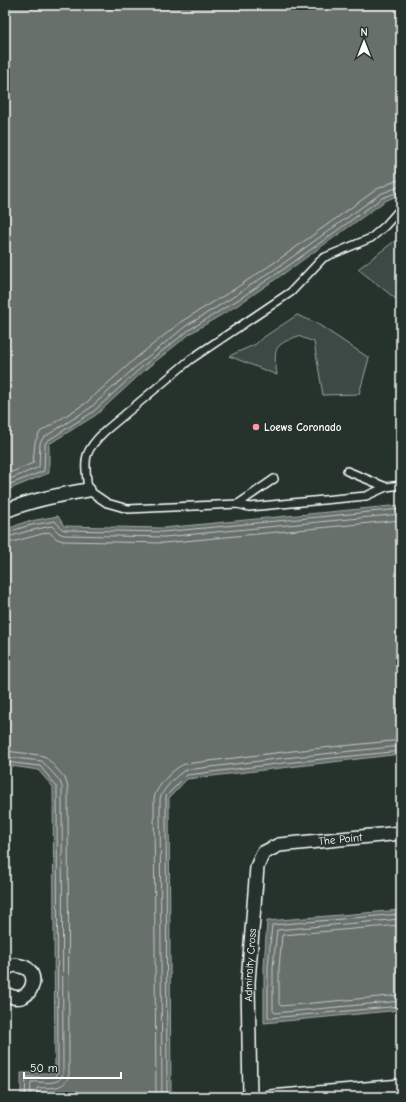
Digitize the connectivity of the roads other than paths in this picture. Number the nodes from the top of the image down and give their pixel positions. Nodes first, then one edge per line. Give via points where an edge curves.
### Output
1 (401, 208) edge
2 (347, 471) dead end
3 (274, 479) dead end
4 (401, 485) edge
5 (386, 487) junction
6 (88, 490) junction
7 (238, 504) junction
8 (5, 511) edge
9 (401, 833) edge
10 (279, 845) joint
11 (5, 970) edge
12 (5, 993) edge
13 (401, 1086) edge
14 (250, 1097) edge
15 (270, 1097) edge

1 - 6 lane via 371,238 323,258 291,292 191,358 105,431 88,451 85,462
2 - 5 lane
3 - 7 lane
4 - 5 lane
5 - 7 lane via 366,496 249,507
6 - 7 lane via 107,503 128,509
6 - 8 street via 54,496
9 - 10 street, The Point
10 - 14 street, Admiralty Cross via 263,853 257,867 248,982
11 - 12 street via 16,965 23,966 29,970 33,984 25,996 10,997
13 - 15 street

